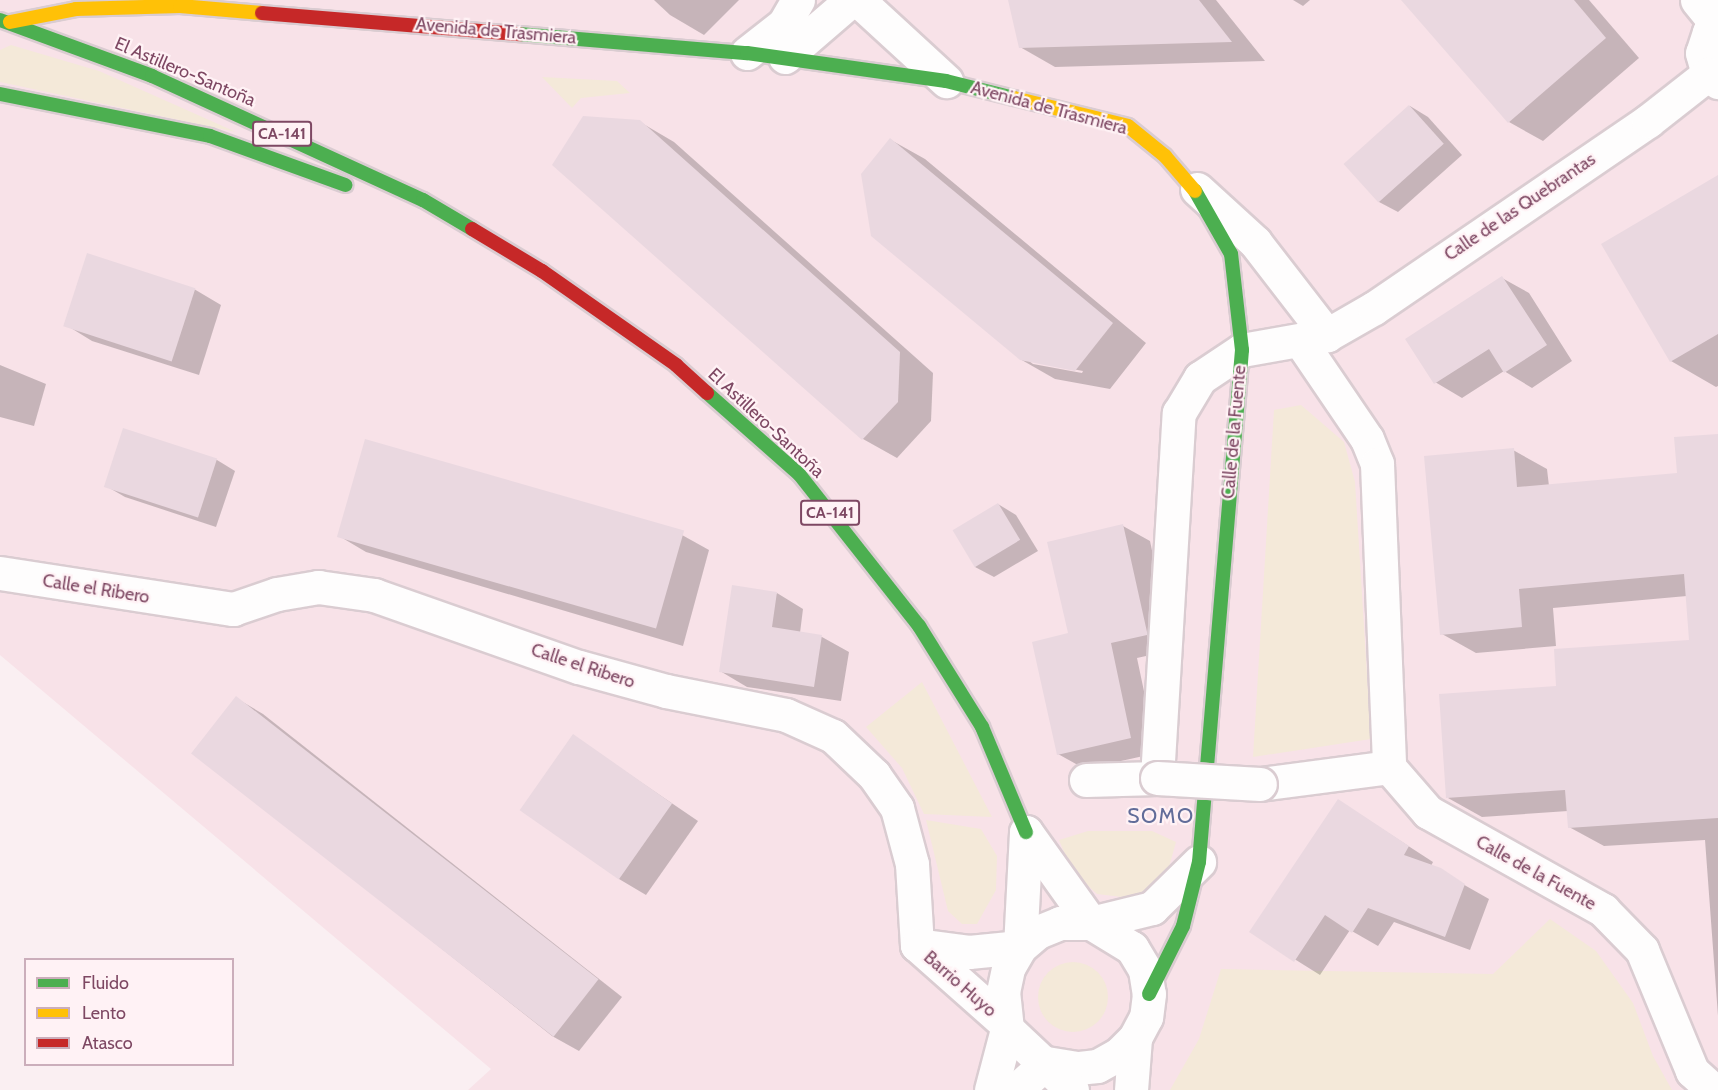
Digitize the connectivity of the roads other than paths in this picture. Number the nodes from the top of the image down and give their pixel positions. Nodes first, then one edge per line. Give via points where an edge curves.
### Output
1 (137, 0) edge
2 (798, 0) edge
3 (851, 0) edge
4 (858, 0) edge
5 (894, 0) edge
6 (245, 5) edge
7 (180, 6) junction
8 (1711, 16) edge
9 (3, 23) edge
10 (901, 39) junction
11 (747, 53) junction
12 (785, 57) junction
13 (1713, 78) edge
14 (946, 81) junction
15 (0, 94) edge
16 (1190, 183) junction
17 (359, 190) dead end
18 (399, 206) dead end
19 (542, 271) junction
20 (1314, 339) junction
21 (1242, 350) junction
22 (0, 573) edge
23 (1389, 767) junction
24 (1157, 778) junction
25 (1086, 780) dead end
26 (1026, 832) junction
27 (1199, 862) junction
28 (1091, 923) junction
29 (917, 945) junction
30 (1020, 947) junction
31 (1149, 994) junction
32 (1005, 1025) junction
33 (1135, 1038) junction
34 (1046, 1063) junction
35 (991, 1090) edge
36 (1017, 1090) edge
37 (1072, 1090) edge
38 (1131, 1090) edge
39 (1713, 1090) edge

1 - 7 street, Avenida de Trasmiera
2 - 11 street via 784,24
3 - 12 street
4 - 10 street
5 - 10 street
6 - 7 street, Avenida de Trasmiera
6 - 11 street, Avenida de Trasmiera
7 - 9 street, Avenida de Trasmiera via 76,9
8 - 13 street via 1702,53
9 - 19 street, El Astillero-Santoña / CA-141 via 152,76 291,137 423,200
10 - 14 street
11 - 12 street, Avenida de Trasmiera
12 - 14 street, Avenida de Trasmiera
13 - 20 street, Calle de las Quebrantas via 1374,308
14 - 16 street, Avenida de Trasmiera via 1128,126
15 - 17 street, CA-141 via 210,136
16 - 20 street via 1255,242
16 - 21 street, Avenida de Trasmiera via 1231,254
18 - 19 street, El Astillero-Santoña / CA-141
19 - 26 street, El Astillero-Santoña / CA-141 via 676,365 799,474 919,626 982,727
20 - 21 street, Calle de las Quebrantas
20 - 23 street via 1377,464
21 - 24 street, Calle de la Fuente via 1200,378 1179,413
21 - 27 street, Calle de la Fuente
22 - 29 street, Calle el Ribero via 233,609 277,594 318,587 374,595 579,667 666,692 786,715 833,736 874,775 897,808 912,864
23 - 24 street, bridge via 1260,784
23 - 39 street, Calle de la Fuente via 1428,812 1603,910 1642,951 1692,1071
24 - 25 street
26 - 28 street
26 - 30 street
27 - 28 street via 1152,908
27 - 31 street, Calle de la Fuente via 1183,926
28 - 30 street via 1060,923 1038,932
28 - 31 street via 1132,948 1145,970
29 - 30 street via 969,952
29 - 32 street, Barrio Huyo
30 - 32 street via 1005,980
31 - 33 street via 1146,1017
32 - 34 street
32 - 35 street, Barrio Huyo
33 - 34 street via 1119,1054 1097,1066 1077,1068
33 - 38 street
34 - 36 street
34 - 37 street

